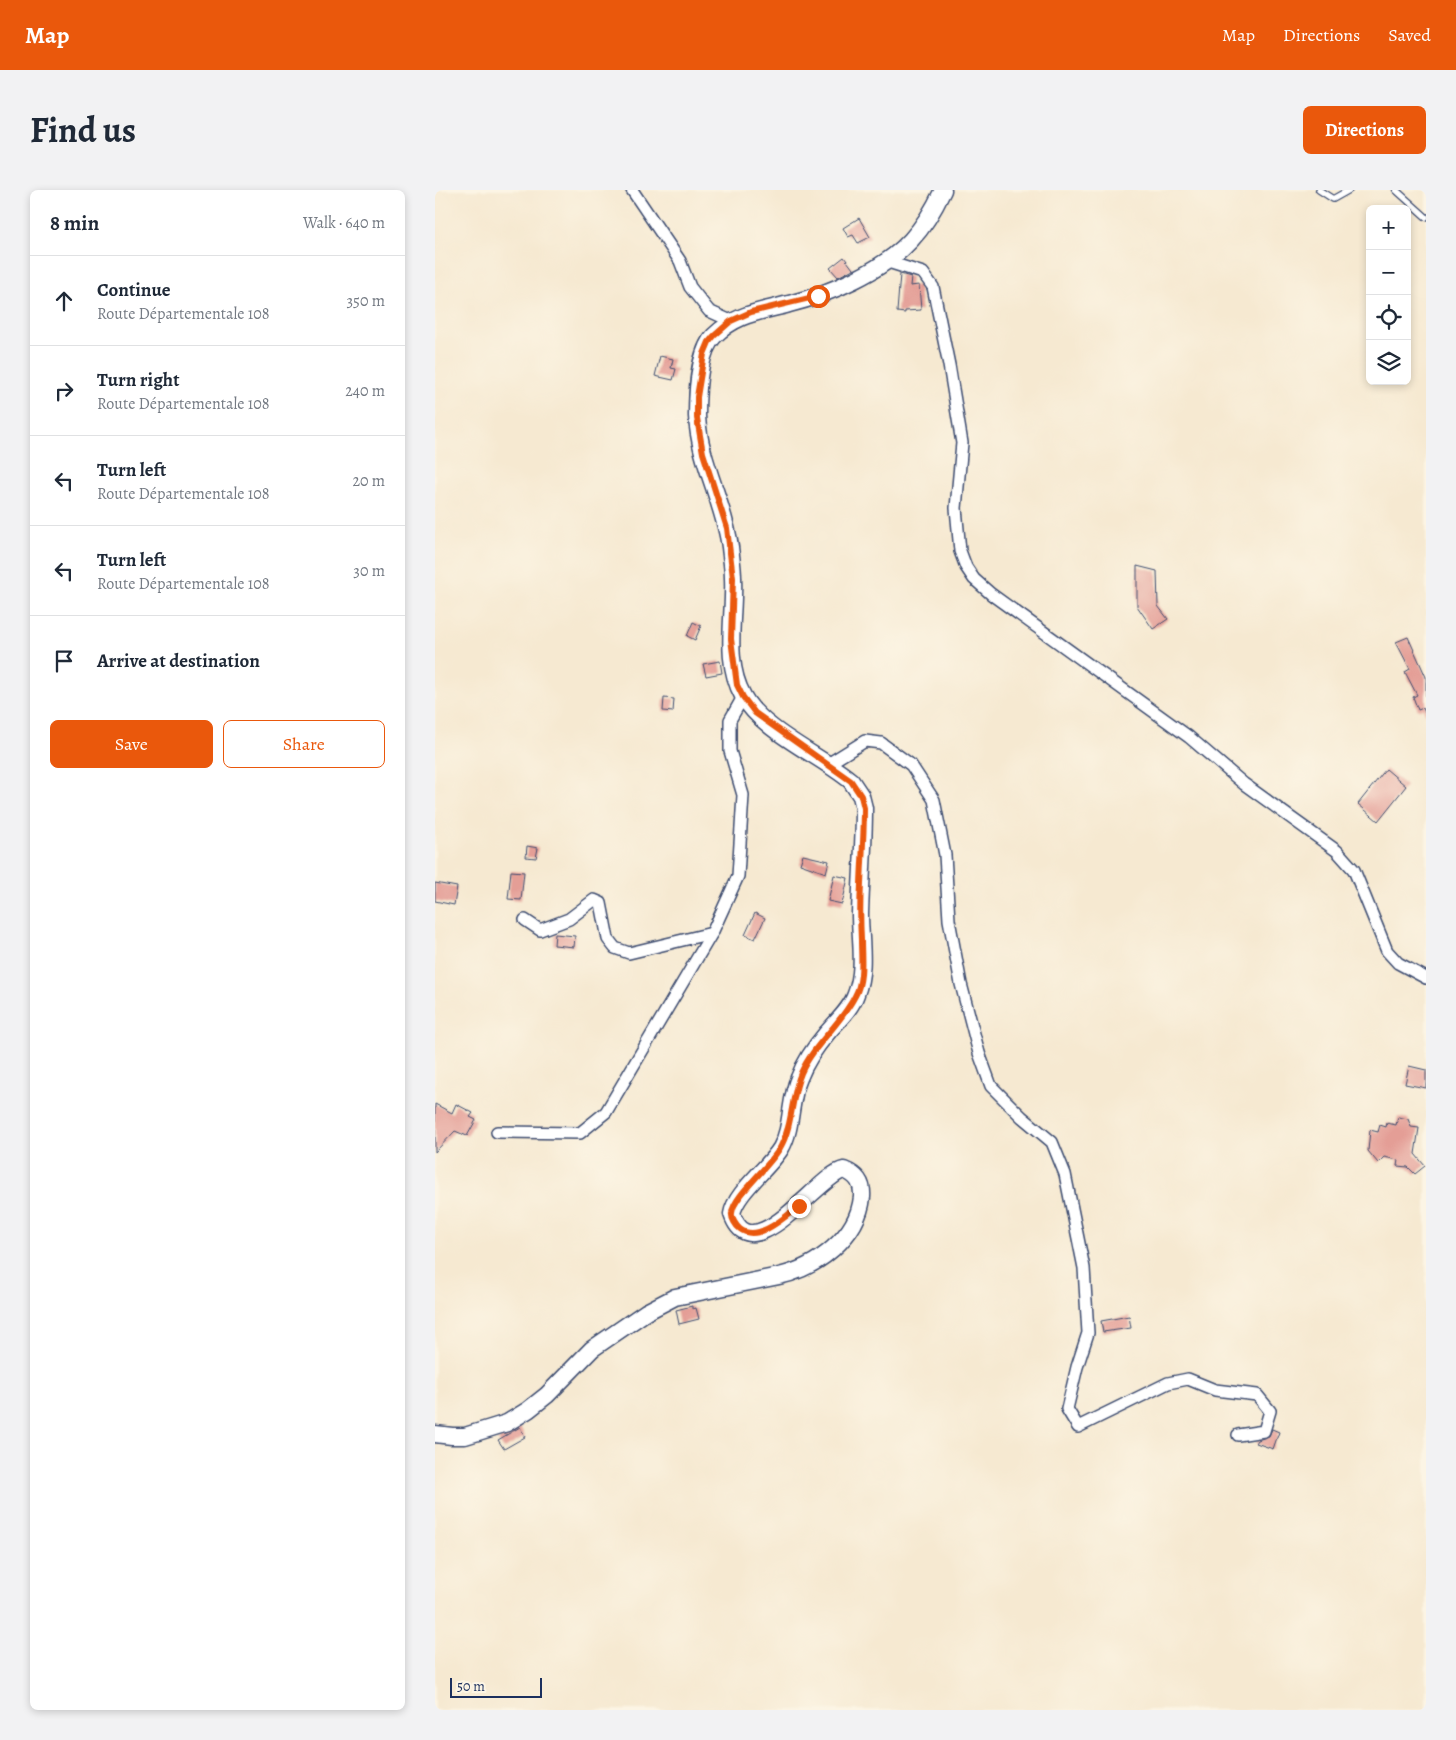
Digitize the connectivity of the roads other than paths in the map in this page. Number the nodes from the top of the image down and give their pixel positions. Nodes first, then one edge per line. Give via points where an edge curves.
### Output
1 (632, 190) edge
2 (943, 190) edge
3 (1319, 190) edge
4 (1349, 190) edge
5 (1396, 190) edge
6 (1426, 217) edge
7 (885, 261) junction
8 (731, 321) junction
9 (743, 697) junction
10 (828, 764) junction
11 (525, 920) dead end
12 (712, 933) junction
13 (1426, 978) edge
14 (497, 1132) dead end
15 (435, 1434) edge
16 (1238, 1435) dead end

1 - 8 street via 680,261 690,287 709,311
2 - 7 main road via 911,241
3 - 4 lane via 1333,199
5 - 6 lane
7 - 8 main road via 853,281 818,296 751,312
7 - 13 street via 923,273 933,287 961,443 956,508 960,551 974,579 1337,851 1354,870 1387,951 1398,962
8 - 9 main road via 709,342 704,354 697,418 703,453 727,528 733,578 731,639 737,685
9 - 10 main road via 761,718
9 - 12 street via 730,720 730,751 743,795 739,876
10 - 15 main road via 857,788 864,808 859,984 844,1014 826,1034 797,1081 781,1147 743,1193 731,1214 737,1226 745,1232 765,1230 799,1206 834,1174 844,1170 858,1178 862,1190 853,1224 839,1243 791,1274 675,1297 646,1312 592,1349 547,1396 507,1423 465,1436
10 - 16 street via 865,741 881,743 911,765 935,800 945,855 949,920 979,1053 991,1086 1051,1142 1065,1174 1084,1268 1088,1333 1067,1409 1078,1427 1168,1383 1188,1379 1215,1390 1257,1395 1270,1411 1264,1431
11 - 12 street via 541,930 569,919 594,900 601,903 608,939 615,948 629,953
12 - 14 street via 606,1112 580,1133

